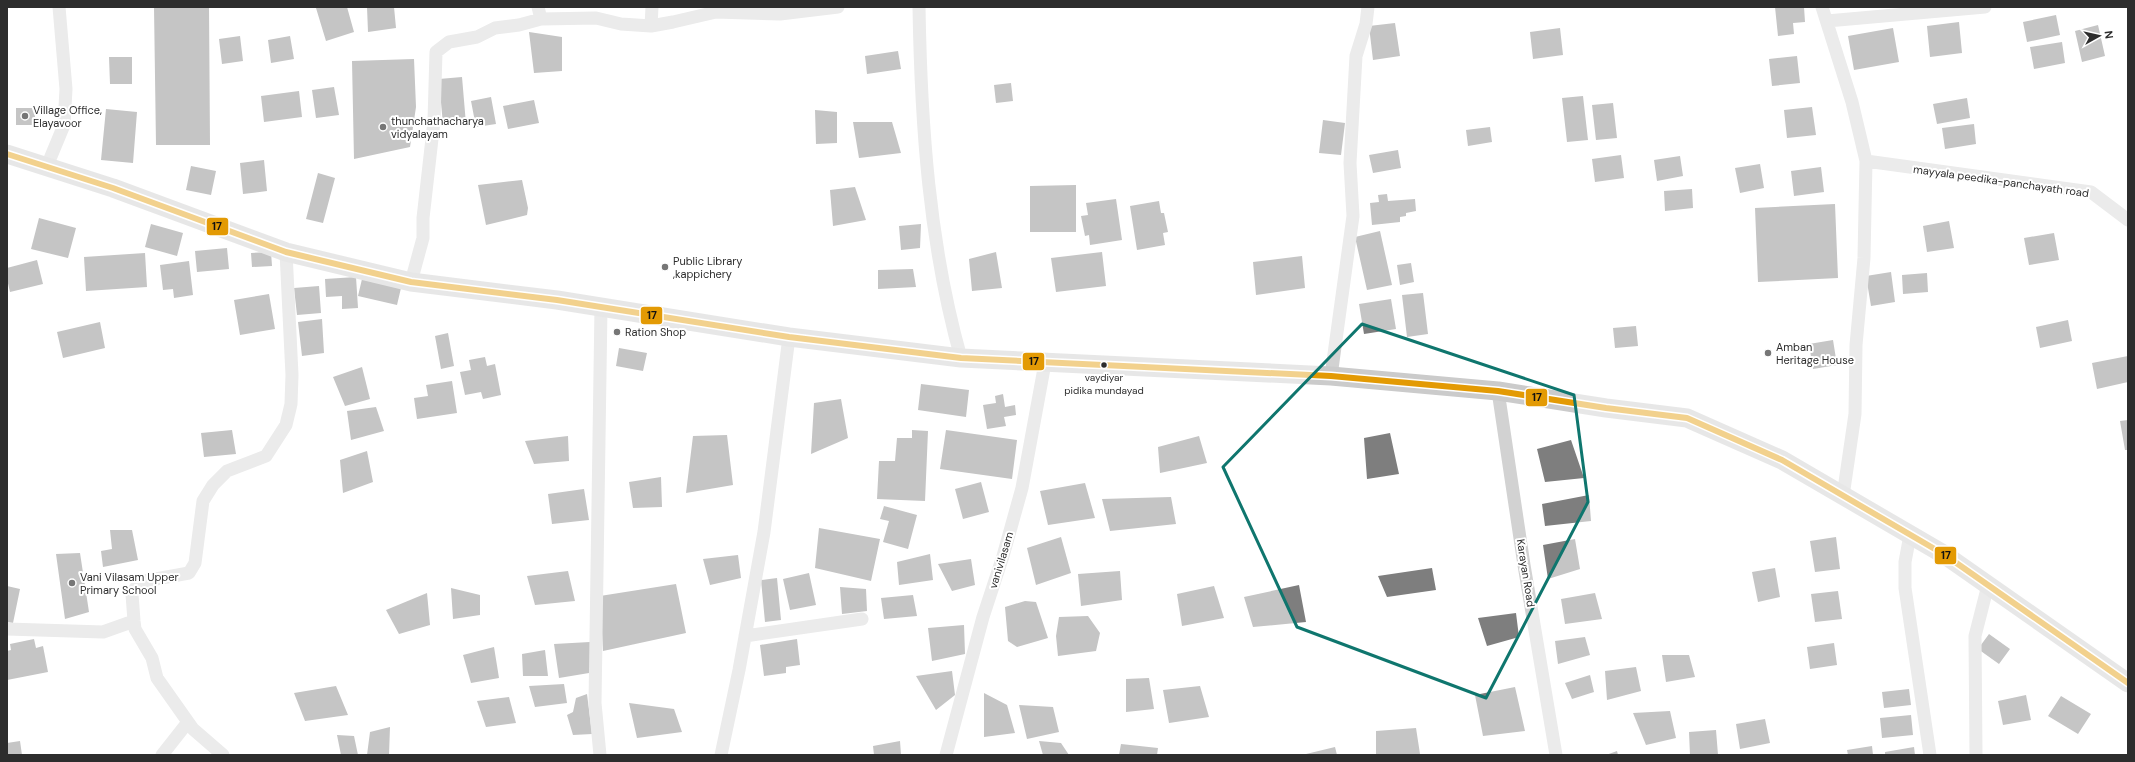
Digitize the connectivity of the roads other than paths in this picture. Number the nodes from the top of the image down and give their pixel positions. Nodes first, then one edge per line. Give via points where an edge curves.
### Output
1 (59, 7) edge
2 (652, 7) edge
3 (838, 7) edge
4 (919, 7) edge
5 (1368, 7) edge
6 (1822, 7) edge
7 (1985, 7) edge
8 (540, 13) edge
9 (1827, 21) junction
10 (651, 26) junction
11 (7, 154) edge
12 (1866, 161) junction
13 (47, 166) junction
14 (2128, 220) edge
15 (286, 252) junction
16 (411, 282) junction
17 (602, 307) junction
18 (790, 337) junction
19 (961, 358) junction
20 (1045, 363) junction
21 (1331, 376) junction
22 (1498, 391) junction
23 (1843, 496) junction
24 (1910, 535) junction
25 (1988, 585) junction
26 (862, 619) dead end
27 (134, 621) junction
28 (7, 629) edge
29 (745, 636) junction
30 (2128, 683) edge
31 (188, 722) junction
32 (162, 755) edge
33 (223, 755) edge
34 (600, 755) edge
35 (721, 755) edge
36 (946, 755) edge
37 (1556, 755) edge
38 (1930, 755) edge
39 (1976, 755) edge

1 - 13 street via 66,89 64,125
2 - 10 street
3 - 10 street via 780,14 716,12
4 - 19 street via 923,127 932,218 949,315
5 - 21 street via 1366,24 1356,56 1350,163 1353,216
6 - 9 street
7 - 9 street
8 - 10 street
8 - 16 street via 519,25 496,28 477,37 449,42 436,52 434,121 423,238
9 - 12 street via 1852,102
11 - 13 main road
12 - 14 street, mayyala peedika-panchayath road via 2091,192
12 - 23 street via 1864,258 1856,345 1855,414
13 - 15 main road
15 - 16 main road
15 - 27 street via 292,374 291,404 286,425 266,456 227,471 213,485 203,501 195,563 189,573 139,582 132,594
16 - 17 main road
17 - 18 main road
17 - 34 street via 595,703
18 - 19 main road
18 - 29 street via 764,532
19 - 20 main road
20 - 21 main road
20 - 36 street, vanivilasam via 1022,488 983,617
21 - 22 main road
22 - 23 main road via 1687,418 1782,460
22 - 37 street, Karayan Road
23 - 24 main road
24 - 25 main road via 1945,555
24 - 38 street via 1905,562 1905,588
25 - 30 main road
25 - 39 street via 1975,636
26 - 29 street
27 - 28 street via 104,632
27 - 31 street via 135,629 152,658 157,678
29 - 35 street
31 - 32 street
31 - 33 street

